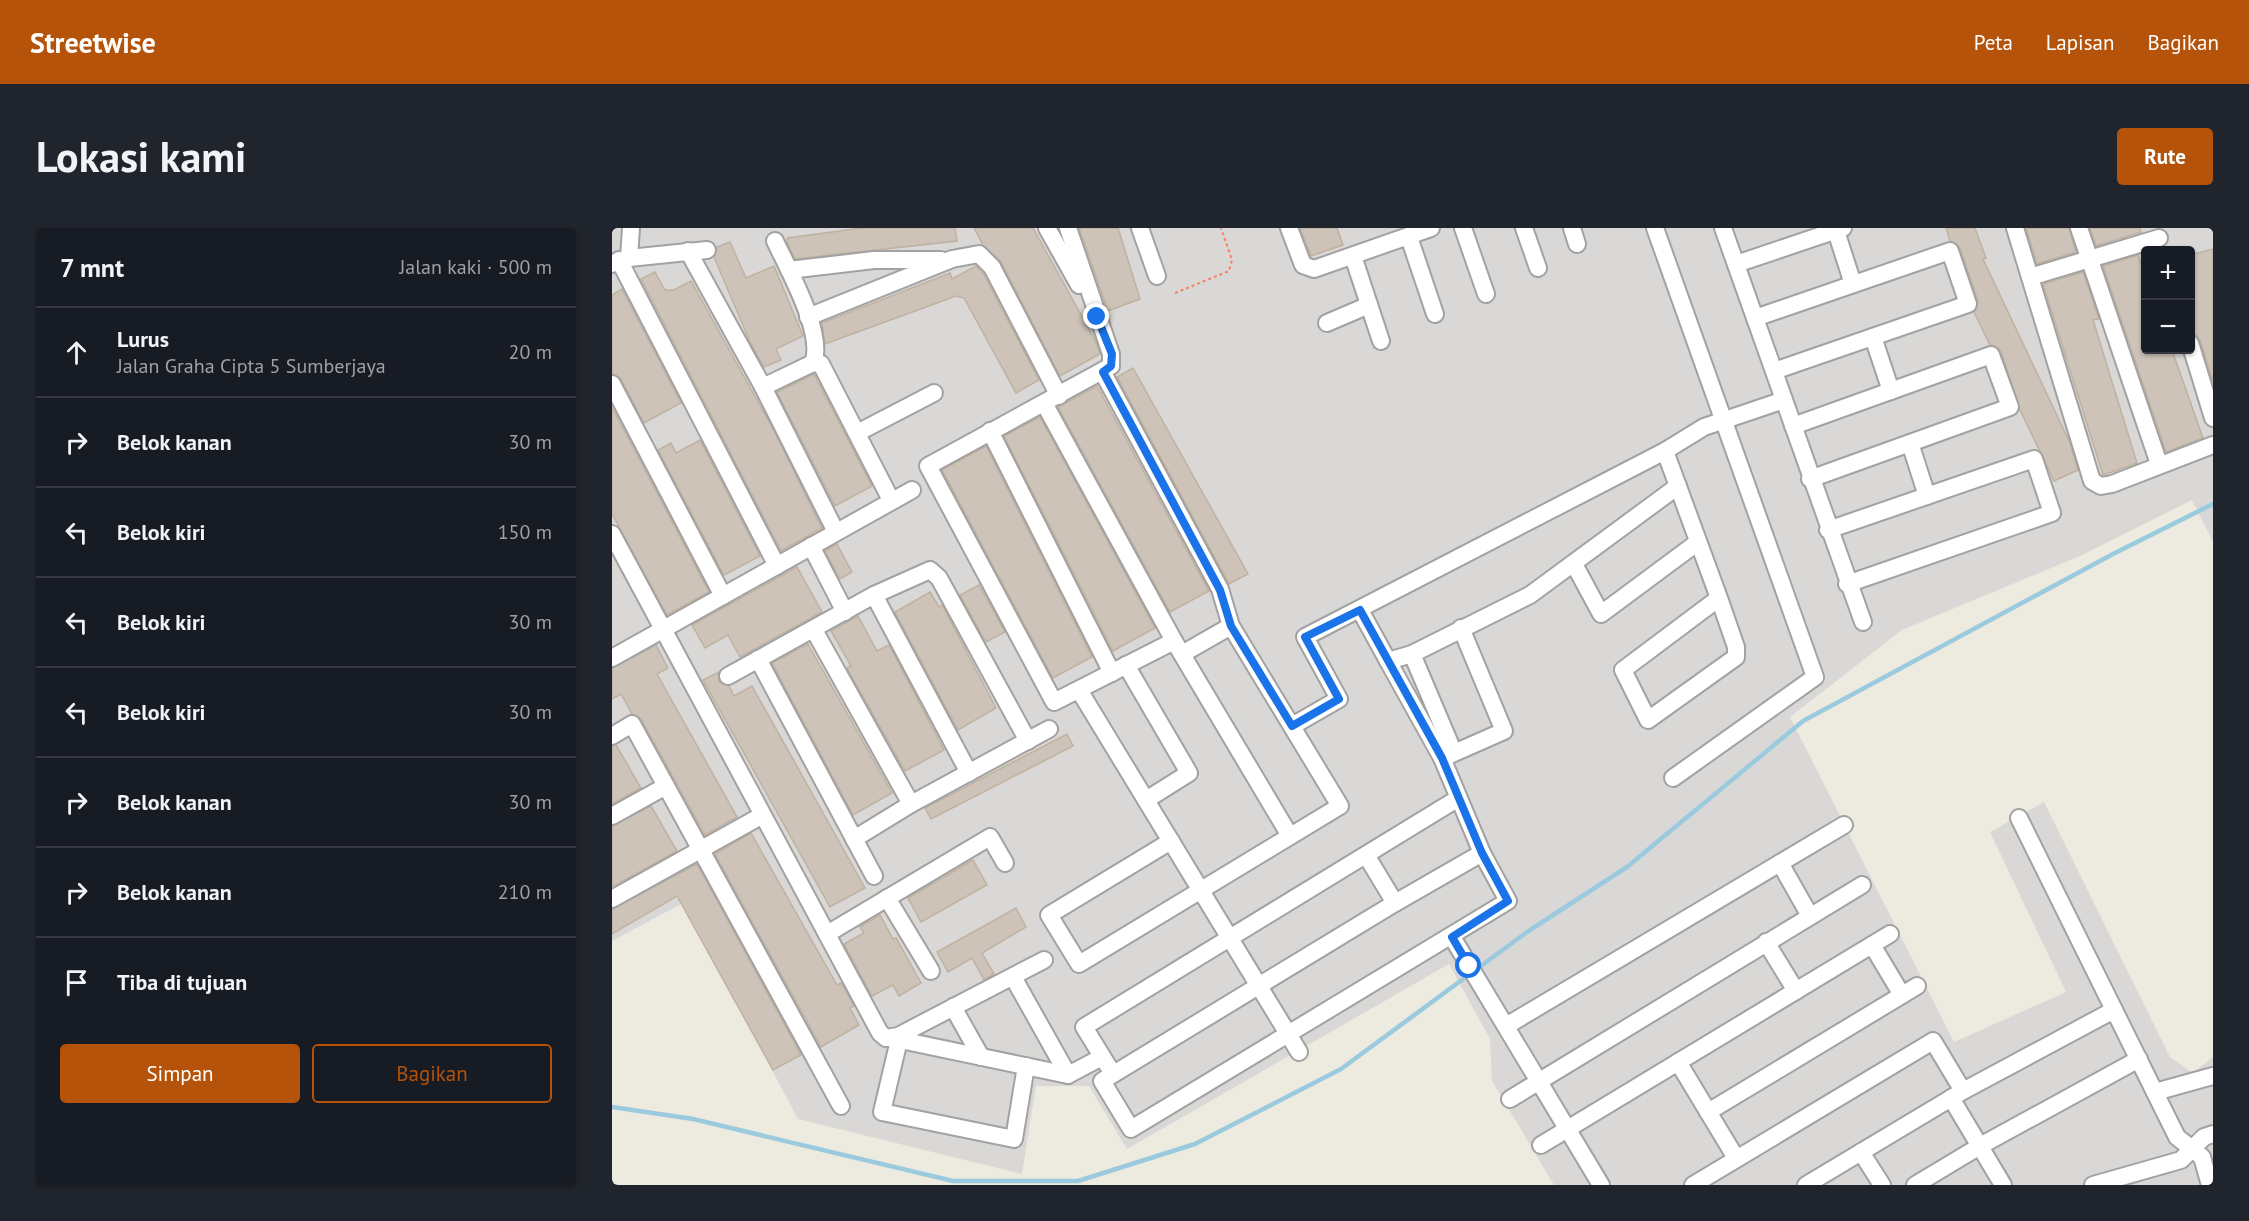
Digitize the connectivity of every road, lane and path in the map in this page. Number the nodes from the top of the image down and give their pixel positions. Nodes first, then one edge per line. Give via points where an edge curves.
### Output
1 (631, 228) edge
2 (1047, 228) edge
3 (1068, 228) edge
4 (1140, 228) edge
5 (1221, 228) edge
6 (1289, 228) edge
7 (1431, 228) edge
8 (1463, 228) edge
9 (1524, 228) edge
10 (1572, 228) edge
11 (1655, 228) edge
12 (1723, 228) edge
13 (2015, 228) edge
14 (2079, 228) edge
15 (1840, 229) edge
16 (1409, 237) junction
17 (2159, 239) edge
18 (775, 241) dead end
19 (1577, 244) dead end
20 (707, 250) dead end
21 (688, 251) junction
22 (1353, 256) junction
23 (2087, 258) junction
24 (952, 259) junction
25 (620, 261) edge
26 (1736, 264) junction
27 (1538, 268) dead end
28 (789, 270) junction
29 (1156, 276) dead end
30 (2030, 277) junction
31 (1853, 284) junction
32 (1175, 293) dead end
33 (1486, 294) dead end
34 (1369, 304) junction
35 (1435, 314) dead end
36 (808, 317) junction
37 (1097, 317) junction
38 (1755, 318) junction
39 (1327, 323) dead end
40 (1873, 337) junction
41 (1381, 341) dead end
42 (2193, 354) edge
43 (813, 363) junction
44 (1774, 371) junction
45 (1103, 372) junction
46 (612, 384) edge
47 (763, 387) junction
48 (1891, 391) junction
49 (934, 393) dead end
50 (1051, 399) junction
51 (1784, 400) junction
52 (2213, 418) edge
53 (1724, 422) junction
54 (1793, 426) junction
55 (990, 431) junction
56 (857, 433) junction
57 (1910, 443) junction
58 (2213, 445) edge
59 (1665, 451) junction
60 (2159, 464) junction
61 (1810, 479) junction
62 (1678, 486) junction
63 (912, 490) dead end
64 (1927, 496) junction
65 (891, 500) junction
66 (1828, 530) junction
67 (836, 532) junction
68 (612, 534) edge
69 (1698, 542) junction
70 (810, 546) junction
71 (1574, 564) junction
72 (777, 566) junction
73 (1847, 584) junction
74 (874, 595) junction
75 (723, 596) junction
76 (1719, 598) junction
77 (1360, 610) junction
78 (845, 612) junction
79 (1863, 622) dead end
80 (1231, 626) junction
81 (1461, 628) junction
82 (663, 629) junction
83 (814, 630) junction
84 (1178, 648) junction
85 (1412, 654) junction
86 (612, 658) edge
87 (758, 659) junction
88 (1388, 661) junction
89 (1119, 669) junction
90 (728, 676) dead end
91 (1079, 690) junction
92 (1292, 726) junction
93 (1049, 729) dead end
94 (612, 736) edge
95 (1028, 741) junction
96 (1448, 755) junction
97 (969, 773) junction
98 (1673, 778) dead end
99 (666, 786) junction
100 (1457, 799) junction
101 (1146, 800) junction
102 (911, 804) junction
103 (612, 816) edge
104 (761, 816) junction
105 (2019, 818) dead end
106 (1844, 825) dead end
107 (1290, 836) junction
108 (854, 839) junction
109 (1171, 841) junction
110 (700, 849) junction
111 (1482, 853) junction
112 (1366, 855) junction
113 (1005, 863) dead end
114 (1780, 863) junction
115 (874, 876) dead end
116 (1862, 885) dead end
117 (1201, 890) junction
118 (887, 898) junction
119 (612, 899) edge
120 (1395, 903) junction
121 (1810, 916) junction
122 (827, 934) junction
123 (1890, 934) dead end
124 (1452, 937) junction
125 (1230, 938) junction
126 (1766, 942) junction
127 (1872, 945) junction
128 (1044, 960) dead end
129 (931, 971) dead end
130 (1013, 977) junction
131 (1259, 986) junction
132 (1917, 986) dead end
133 (1796, 992) junction
134 (1902, 995) junction
135 (954, 1007) junction
136 (2114, 1010) junction
137 (1506, 1026) junction
138 (1289, 1034) junction
139 (895, 1039) junction
140 (1299, 1052) dead end
141 (981, 1057) junction
142 (1102, 1057) junction
143 (2139, 1059) junction
144 (1678, 1062) junction
145 (1026, 1066) junction
146 (1113, 1074) junction
147 (1068, 1075) junction
148 (2213, 1076) edge
149 (1538, 1083) junction
150 (2155, 1092) junction
151 (1957, 1095) junction
152 (1510, 1099) dead end
153 (841, 1106) dead end
154 (1708, 1112) junction
155 (1568, 1129) junction
156 (2213, 1134) edge
157 (1542, 1145) dead end
158 (1980, 1146) junction
159 (2192, 1149) junction
160 (1861, 1152) junction
161 (1736, 1158) junction
162 (1593, 1182) edge
163 (1693, 1185) edge
164 (1806, 1185) edge
165 (1882, 1185) edge
166 (1915, 1185) edge
167 (2003, 1185) edge
168 (2093, 1185) edge
169 (2210, 1185) edge

1 - 25 street
2 - 37 street
3 - 37 street
4 - 29 street
5 - 32 path via 1232,260 1229,271
6 - 22 street via 1304,265 1309,268
7 - 16 street
8 - 33 street
9 - 27 street
10 - 19 street
11 - 53 street
12 - 26 street
13 - 30 street
14 - 23 street
15 - 26 street
15 - 31 street
16 - 22 street
16 - 35 street
17 - 23 street
18 - 28 street
20 - 21 street
21 - 25 street
21 - 47 street
22 - 34 street
23 - 30 street
23 - 60 street
24 - 28 street via 874,260
24 - 36 street
24 - 50 street via 979,254 987,259
25 - 72 street
26 - 38 street
28 - 36 street
30 - 60 street via 2092,481 2101,486 2112,484
31 - 38 street
31 - 40 street via 1950,251 1968,304
34 - 39 street
34 - 41 street
36 - 43 street via 816,340
37 - 45 street via 1112,358 1111,366
38 - 44 street
40 - 44 street
40 - 48 street
42 - 52 street
43 - 47 street
43 - 56 street via 823,367
44 - 51 street
45 - 50 street
45 - 80 street via 1220,590
46 - 75 street
47 - 67 street
48 - 54 street
48 - 57 street via 1991,355 2010,407
49 - 56 street
50 - 55 street
50 - 84 street
51 - 53 street
51 - 54 street
53 - 59 street via 1704,427
53 - 98 street via 1815,677
54 - 61 street
55 - 89 street
55 - 91 street via 928,466 1054,702
56 - 65 street
57 - 61 street
57 - 64 street
58 - 60 street
59 - 62 street
59 - 77 street
61 - 66 street
62 - 69 street
62 - 71 street
63 - 65 street
64 - 66 street
64 - 73 street via 2034,459 2052,513
65 - 67 street
66 - 73 street
67 - 70 street
68 - 82 street
69 - 71 street via 1601,615
69 - 76 street
70 - 72 street
70 - 78 street
71 - 81 street via 1530,595
72 - 75 street
73 - 79 street
74 - 78 street
74 - 95 street via 927,570 937,574
74 - 97 street
75 - 82 street
76 - 76 street via 1623,670 1648,720 1736,657
77 - 88 street
77 - 92 street via 1305,637 1339,699
78 - 83 street
80 - 84 street
80 - 92 street
81 - 85 street
81 - 96 street via 1504,731
82 - 86 street
82 - 104 street
83 - 87 street
83 - 102 street
84 - 89 street
84 - 107 street
85 - 88 street
85 - 96 street
87 - 90 street
87 - 108 street
88 - 96 street
89 - 91 street
89 - 101 street via 1189,773
91 - 101 street
92 - 107 street via 1340,806
93 - 95 street
94 - 99 street via 632,724
95 - 97 street
96 - 100 street
97 - 102 street
99 - 103 street
99 - 110 street
100 - 111 street
100 - 112 street
101 - 109 street
102 - 108 street
104 - 110 street
104 - 122 street
105 - 136 street
106 - 114 street
107 - 117 street
108 - 115 street
109 - 117 street
109 - 117 street via 1049,915 1078,964
110 - 119 street
110 - 153 street
111 - 120 street
111 - 124 street via 1508,901
112 - 120 street
112 - 125 street
113 - 118 street via 990,837
114 - 121 street
114 - 137 street
116 - 121 street
117 - 125 street
118 - 122 street
118 - 129 street
120 - 131 street
121 - 126 street
122 - 139 street via 875,1025 886,1038
123 - 127 street
124 - 137 street
124 - 138 street
125 - 131 street
125 - 142 street via 1084,1027
126 - 133 street
126 - 149 street
127 - 133 street
127 - 134 street
128 - 130 street
130 - 135 street
130 - 147 street
131 - 138 street
131 - 146 street
132 - 134 street
133 - 144 street
134 - 154 street
135 - 139 street
135 - 141 street
136 - 143 street
136 - 151 street
137 - 149 street
138 - 140 street
138 - 146 street via 1131,1129 1102,1081
139 - 141 street
139 - 145 street via 882,1112 1014,1139
141 - 145 street
142 - 146 street
142 - 147 street
143 - 150 street
143 - 158 street
144 - 154 street
144 - 155 street
145 - 147 street
148 - 150 street
149 - 152 street
149 - 155 street
150 - 159 street via 2177,1137
151 - 158 street
151 - 160 street
151 - 161 street via 1933,1041
154 - 161 street
155 - 157 street
155 - 162 street
156 - 159 street
158 - 166 street
158 - 167 street
159 - 168 street via 2181,1160
159 - 169 street via 2202,1157
160 - 164 street
160 - 165 street
161 - 163 street

